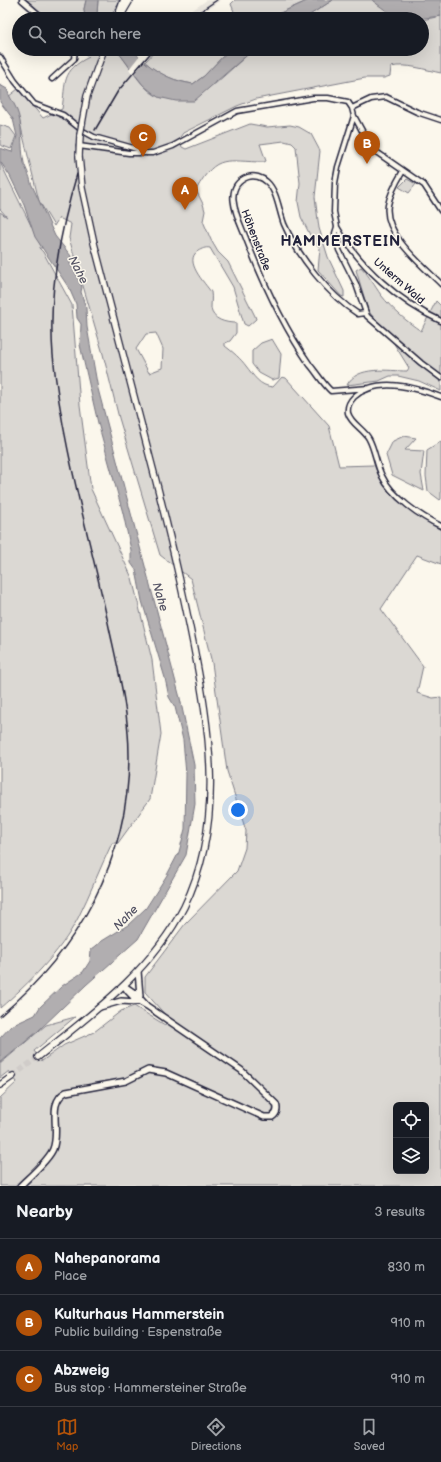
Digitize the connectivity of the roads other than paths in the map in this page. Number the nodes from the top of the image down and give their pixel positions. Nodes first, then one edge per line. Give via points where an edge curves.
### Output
1 (22, 0) edge
2 (124, 0) edge
3 (130, 0) edge
4 (36, 12) edge
5 (120, 12) edge
6 (122, 12) edge
7 (74, 56) edge
8 (101, 56) edge
9 (0, 57) edge
10 (52, 78) dead end
11 (352, 108) junction
12 (354, 116) junction
13 (441, 120) edge
14 (79, 146) junction
15 (146, 154) junction
16 (404, 171) junction
17 (441, 211) edge
18 (337, 227) junction
19 (441, 284) edge
20 (365, 313) junction
21 (441, 321) edge
22 (441, 378) edge
23 (368, 388) junction
24 (441, 397) edge
25 (441, 526) edge
26 (138, 971) junction
27 (124, 986) junction
28 (140, 1000) junction
29 (99, 1007) junction
30 (38, 1057) tunnel mouth
31 (13, 1076) tunnel mouth
32 (0, 1085) edge
33 (20, 1186) edge

1 - 4 street
2 - 5 main road
3 - 6 main road
7 - 10 street
8 - 14 main road, bridge via 87,96
9 - 15 street via 31,102 63,115 94,137
11 - 12 street
11 - 13 street via 372,98 386,97
11 - 15 street via 344,100 313,98 233,112 166,149
12 - 16 street via 372,149
12 - 18 street via 336,176 334,208
14 - 15 street
14 - 26 main road, bridge via 86,214 171,542 188,618 204,709 210,770 208,830 196,879 169,932
16 - 17 street via 424,186
16 - 19 street via 388,203 390,224 396,236
18 - 20 street via 339,250 356,284
18 - 21 street, Unterm Wald via 355,253 390,288 422,312
20 - 22 street
20 - 23 street, Höhenstraße via 358,314 353,311 330,290 305,260 288,231 268,182 255,176 241,181 234,190 233,202 263,281 301,352 330,391
23 - 24 street via 396,386
23 - 25 street via 353,398 348,407 348,415 368,437 378,468 388,487 423,516
26 - 27 main road
26 - 28 street
27 - 28 street
27 - 29 main road
28 - 29 street via 121,1001
28 - 33 street via 254,1081 276,1104 276,1114 272,1118 264,1117 153,1070 126,1081 66,1092 56,1103 53,1149
29 - 30 main road
31 - 32 main road

